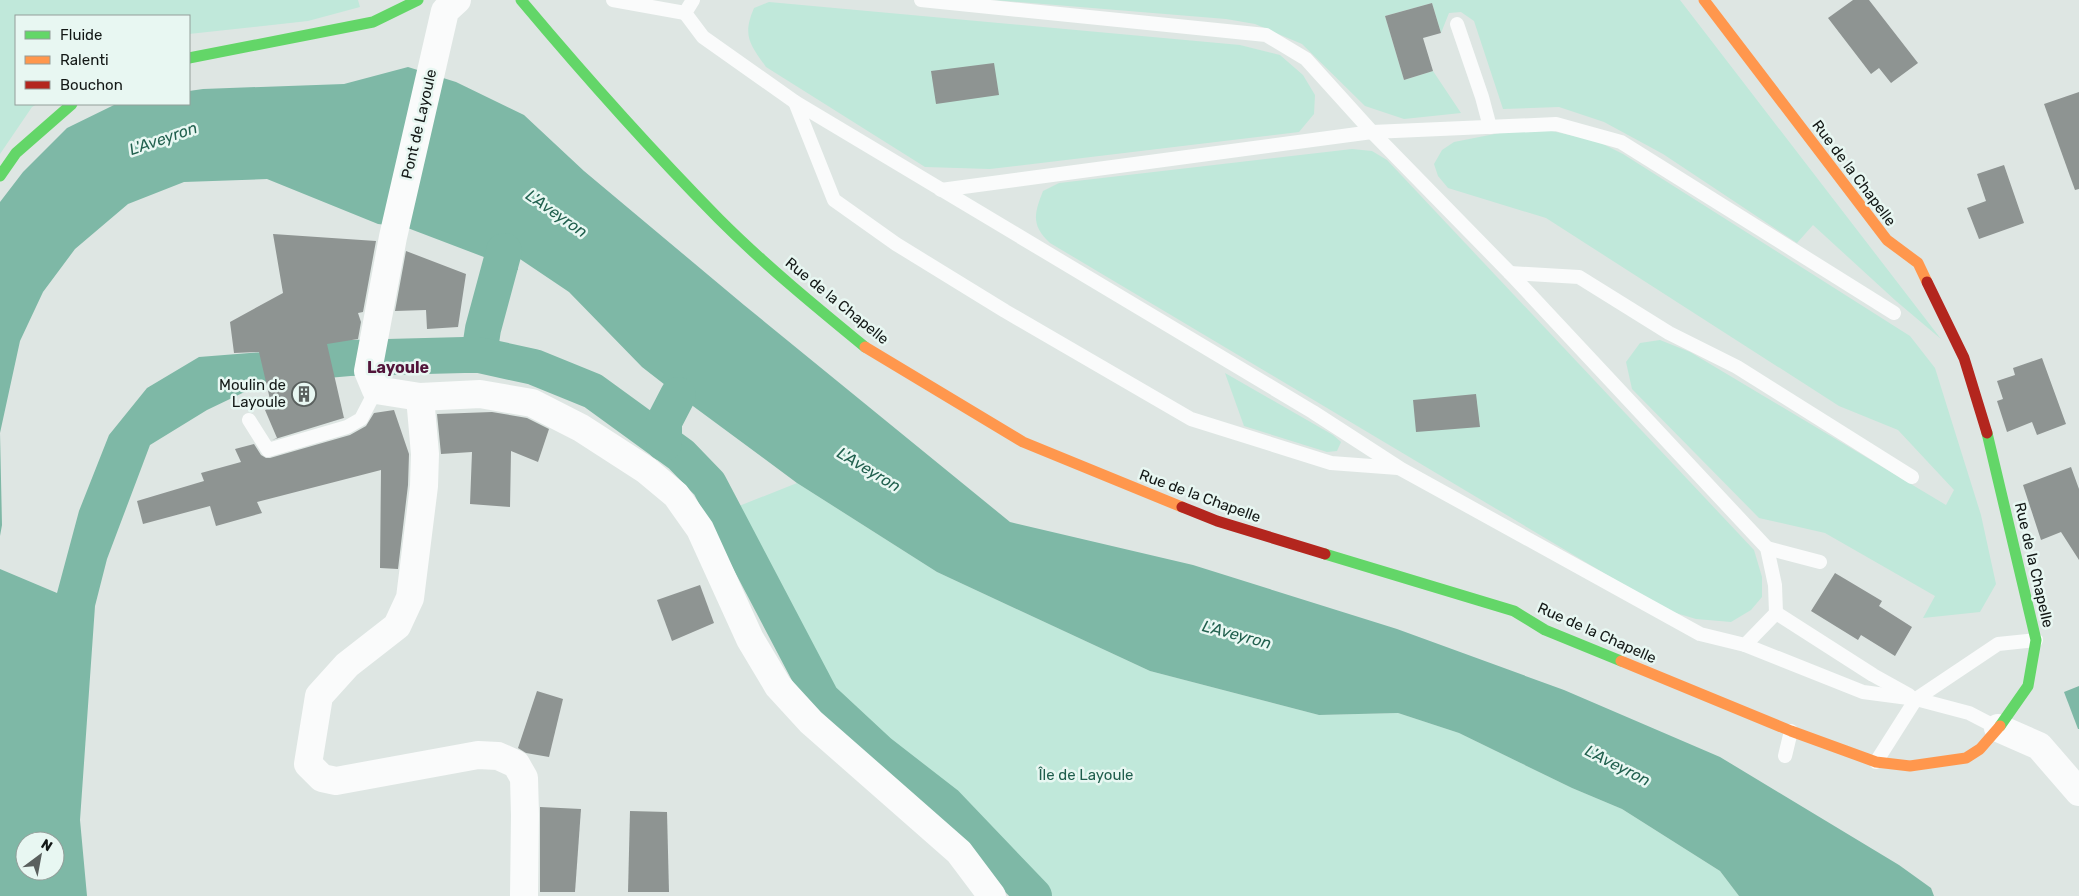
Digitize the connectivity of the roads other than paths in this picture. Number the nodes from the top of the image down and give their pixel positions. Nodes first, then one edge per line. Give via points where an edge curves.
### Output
1 (418, 0) edge
2 (521, 0) edge
3 (613, 0) edge
4 (693, 0) edge
5 (921, 0) edge
6 (1704, 0) edge
7 (451, 5) edge
8 (685, 13) junction
9 (1457, 24) dead end
10 (190, 58) edge
11 (795, 102) junction
12 (71, 105) edge
13 (1490, 127) junction
14 (1372, 132) junction
15 (0, 176) edge
16 (942, 190) junction
17 (1510, 273) junction
18 (1894, 313) dead end
19 (372, 380) junction
20 (420, 397) junction
21 (249, 420) dead end
22 (1401, 468) junction
23 (1912, 477) dead end
24 (1767, 548) junction
25 (1820, 562) dead end
26 (1776, 613) junction
27 (2036, 640) junction
28 (1745, 645) junction
29 (1916, 699) junction
30 (1998, 728) junction
31 (1791, 731) junction
32 (1785, 756) dead end
33 (1876, 762) junction
34 (2079, 792) edge
35 (524, 896) edge
36 (992, 896) edge

1 - 10 street via 373,22
2 - 31 street, Rue de la Chapelle via 589,81 714,213 804,297 865,346 1024,442 1217,522 1514,611 1545,630
3 - 8 lane
4 - 8 lane
5 - 14 lane via 1266,35 1306,59
6 - 27 street, Rue de la Chapelle via 1886,240 1918,263 1967,367 1985,424
7 - 19 street, Pont de Layoule via 393,237 374,335
8 - 11 lane via 703,37
9 - 13 lane
11 - 16 lane
11 - 22 lane via 834,200 896,244 1005,311 1191,419 1331,463
12 - 15 street via 16,153
13 - 14 lane
13 - 18 lane via 1556,124 1621,142
14 - 16 lane
14 - 17 lane
16 - 22 lane
17 - 23 lane via 1580,277 1669,333 1737,367
17 - 24 lane
19 - 20 street
19 - 21 lane via 361,419 347,427 268,450
20 - 35 street via 424,486 410,598 397,626 347,666 320,696 308,764 322,778 336,781 478,756 498,756 516,764 524,778
20 - 36 street via 480,394 532,403 581,428 646,470 676,495 700,529 750,639 778,686 811,722 959,852
22 - 28 lane via 1700,634
24 - 25 lane
24 - 26 lane via 1775,586
26 - 28 lane
26 - 29 lane
27 - 29 lane via 1998,644
27 - 30 street, Rue de la Chapelle via 2028,686
28 - 29 lane via 1863,692
29 - 30 lane via 1969,713
29 - 33 lane
30 - 33 street, Rue de la Chapelle via 1980,749 1966,758 1910,766
30 - 34 street via 2039,746
31 - 32 lane
31 - 33 street, Rue de la Chapelle

